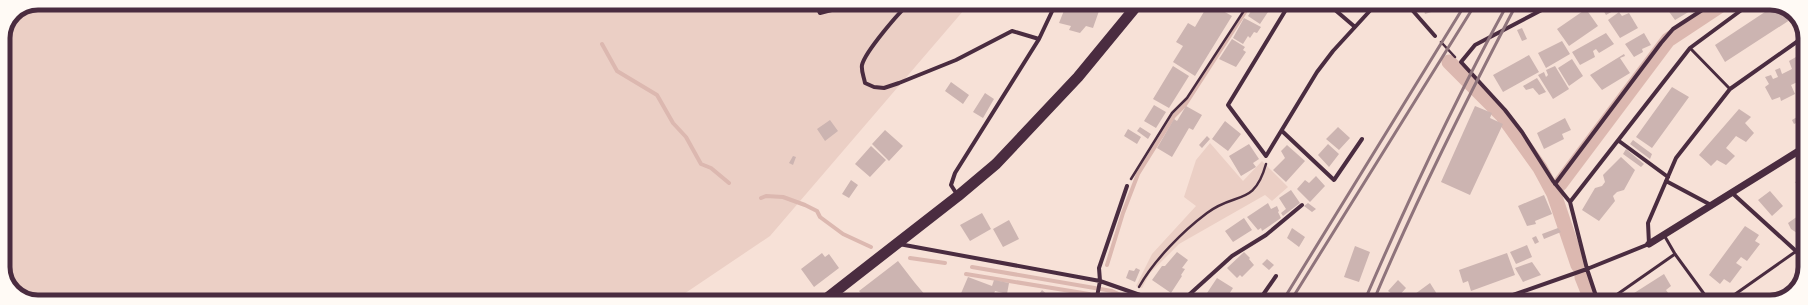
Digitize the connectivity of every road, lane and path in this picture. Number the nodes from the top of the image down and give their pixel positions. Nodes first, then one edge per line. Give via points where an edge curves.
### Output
1 (819, 10) edge
2 (829, 10) edge
3 (901, 10) edge
4 (1053, 10) edge
5 (1133, 10) edge
6 (1244, 10) edge
7 (1286, 10) edge
8 (1335, 10) edge
9 (1371, 10) edge
10 (1412, 10) edge
11 (1542, 10) edge
12 (1703, 10) edge
13 (1742, 10) edge
14 (1355, 27) junction
15 (1435, 36) joint
16 (1039, 39) junction
17 (1798, 41) edge
18 (1690, 48) junction
19 (1461, 62) junction
20 (1730, 89) junction
21 (1282, 131) junction
22 (1362, 139) dead end
23 (1619, 141) junction
24 (1798, 151) edge
25 (1266, 156) junction
26 (1667, 179) junction
27 (1555, 184) junction
28 (1127, 186) joint
29 (1731, 192) junction
30 (958, 196) junction
31 (1570, 202) junction
32 (1711, 205) junction
33 (1302, 206) dead end
34 (1664, 235) junction
35 (897, 244) junction
36 (1649, 244) junction
37 (1796, 251) junction
38 (1675, 254) junction
39 (1798, 254) edge
40 (1587, 269) junction
41 (1276, 276) dead end
42 (1099, 283) junction
43 (1136, 293) junction
44 (831, 295) edge
45 (1097, 295) edge
46 (1141, 295) edge
47 (1189, 295) edge
48 (1263, 295) edge
49 (1513, 295) edge
50 (1596, 295) edge
51 (1616, 295) edge
52 (1702, 295) edge
53 (1734, 295) edge

1 - 2 street
3 - 16 street via 862,63 866,83 874,87 884,88 956,60 1012,31
4 - 16 street
5 - 30 highway via 1073,83 996,164
6 - 28 path via 1187,98 1172,113
7 - 25 street via 1228,105
8 - 14 street
9 - 14 street
10 - 15 street
11 - 19 street via 1475,45
12 - 27 street via 1673,30 1661,43
13 - 18 street
14 - 21 street via 1317,72
15 - 19 path
16 - 30 street via 955,173 951,186
17 - 20 street
18 - 20 lane
18 - 23 street
19 - 27 street via 1522,132
20 - 26 street via 1676,158
21 - 22 street via 1334,180
21 - 25 street
23 - 26 street
23 - 31 street
24 - 29 street
25 - 43 path via 1263,175 1255,189 1249,194 1221,203 1196,221 1149,271
26 - 32 street
26 - 36 street via 1648,223
27 - 31 street
28 - 42 street via 1099,268
29 - 32 street
29 - 37 street
30 - 35 highway
31 - 40 street
32 - 34 street
33 - 47 street via 1266,235 1232,256
34 - 36 street
34 - 38 lane
35 - 42 street
35 - 44 highway
36 - 40 street
37 - 39 street
37 - 53 lane
38 - 51 lane
38 - 52 lane
40 - 49 street
40 - 50 street
41 - 48 street
42 - 43 street
42 - 45 street
43 - 46 street

